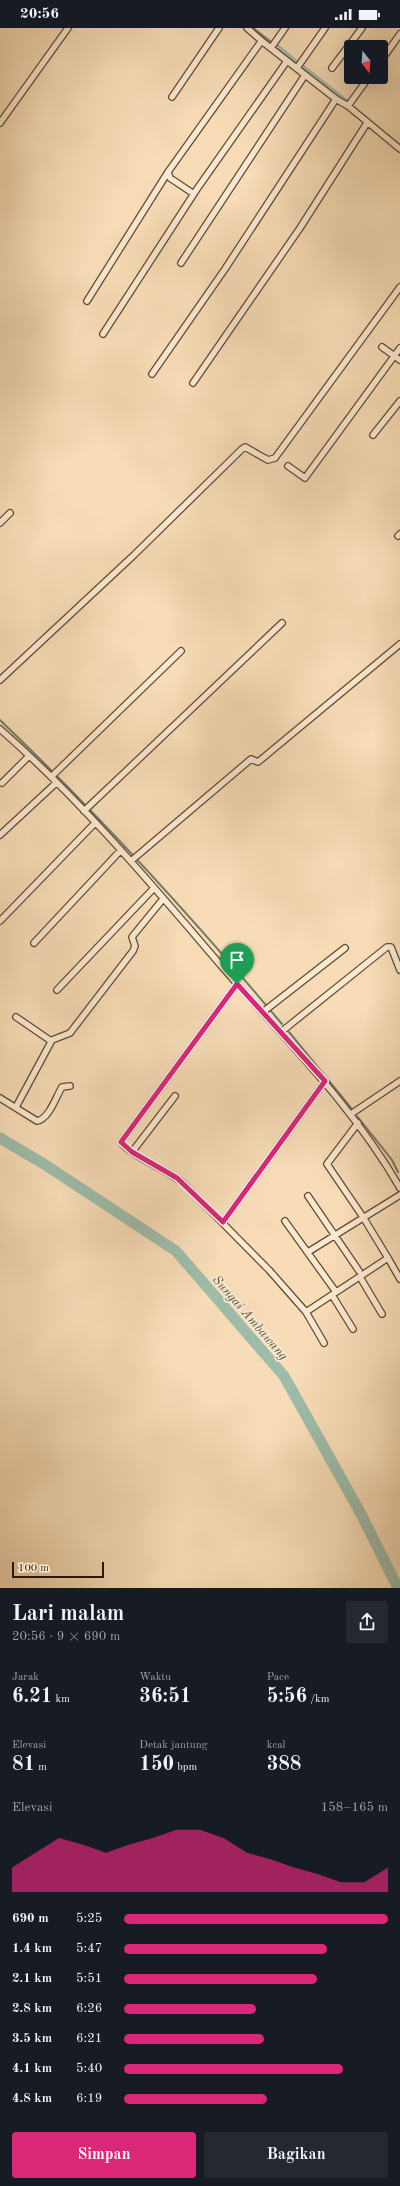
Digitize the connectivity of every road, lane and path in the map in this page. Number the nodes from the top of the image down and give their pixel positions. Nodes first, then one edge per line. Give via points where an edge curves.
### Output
1 (68, 28) edge
2 (219, 28) edge
3 (247, 28) edge
4 (285, 28) edge
5 (325, 28) edge
6 (362, 28) edge
7 (400, 34) edge
8 (262, 42) junction
9 (271, 48) junction
10 (388, 51) edge
11 (287, 60) junction
12 (297, 68) junction
13 (332, 68) dead end
14 (306, 75) junction
15 (364, 84) edge
16 (172, 98) dead end
17 (336, 99) junction
18 (348, 106) junction
19 (367, 123) junction
20 (0, 124) edge
21 (399, 146) edge
22 (168, 172) junction
23 (194, 194) junction
24 (181, 263) dead end
25 (400, 287) edge
26 (87, 301) dead end
27 (102, 334) dead end
28 (382, 347) dead end
29 (400, 348) edge
30 (394, 355) junction
31 (400, 360) edge
32 (152, 374) dead end
33 (192, 383) dead end
34 (400, 401) edge
35 (373, 436) dead end
36 (288, 466) dead end
37 (10, 514) dead end
38 (0, 523) edge
39 (282, 623) dead end
40 (400, 644) edge
41 (180, 651) dead end
42 (0, 680) edge
43 (0, 729) edge
44 (29, 756) junction
45 (51, 777) junction
46 (2, 783) dead end
47 (56, 783) junction
48 (84, 811) junction
49 (95, 823) junction
50 (0, 836) edge
51 (121, 850) junction
52 (131, 861) junction
53 (154, 888) junction
54 (163, 899) junction
55 (0, 921) edge
56 (34, 943) dead end
57 (345, 948) dead end
58 (398, 958) edge
59 (400, 970) edge
60 (237, 984) junction
61 (57, 990) dead end
62 (263, 1012) junction
63 (16, 1017) dead end
64 (281, 1032) junction
65 (51, 1041) junction
66 (325, 1081) junction
67 (400, 1081) edge
68 (70, 1086) dead end
69 (175, 1096) dead end
70 (0, 1098) edge
71 (16, 1107) junction
72 (351, 1114) junction
73 (358, 1123) junction
74 (132, 1152) junction
75 (398, 1178) edge
76 (400, 1188) edge
77 (400, 1195) edge
78 (308, 1196) dead end
79 (363, 1217) junction
80 (285, 1221) dead end
81 (223, 1222) junction
82 (335, 1235) junction
83 (308, 1252) junction
84 (388, 1258) junction
85 (360, 1274) junction
86 (400, 1279) edge
87 (334, 1294) junction
88 (306, 1312) junction
89 (382, 1314) dead end
90 (353, 1329) dead end
91 (324, 1343) dead end

1 - 20 street
2 - 16 street
3 - 8 street
4 - 9 street
5 - 12 street
6 - 13 street
7 - 10 street
8 - 9 street
8 - 22 street
9 - 11 street
11 - 12 street
11 - 23 street
12 - 14 street
14 - 17 street
14 - 24 street
15 - 18 street
17 - 18 street
17 - 32 street via 225,269
18 - 19 street
19 - 21 street
19 - 33 street via 300,228
22 - 23 street via 170,178
22 - 26 street
23 - 27 street
25 - 42 street via 275,458 268,460 246,447 242,449 134,555
28 - 30 street
29 - 30 street
30 - 31 street
30 - 36 street via 305,478
34 - 35 street
37 - 38 street
39 - 48 street
40 - 52 street via 258,762 251,759
41 - 45 street
43 - 44 street
44 - 45 street
44 - 46 street
45 - 47 street
47 - 48 street
47 - 50 street
48 - 49 street
49 - 51 street
49 - 55 street
51 - 52 street
51 - 56 street
52 - 53 street
53 - 54 street
53 - 61 street
54 - 60 street
54 - 65 street via 132,937 135,946 133,952 70,1033
57 - 62 street
58 - 59 street
58 - 64 street via 391,947 387,948
60 - 62 street
60 - 74 street via 121,1142
62 - 64 street
63 - 65 street
64 - 66 street
65 - 71 street
66 - 72 street
66 - 81 street
67 - 72 street
68 - 71 street via 62,1088 40,1121
69 - 74 street
70 - 71 street
72 - 73 street
73 - 75 street
73 - 79 street via 327,1164
74 - 81 street via 177,1178
75 - 76 street
77 - 79 street
78 - 82 street
79 - 82 street
79 - 84 street
80 - 83 street
81 - 88 street
82 - 83 street
82 - 85 street
83 - 87 street
84 - 85 street
84 - 86 street
85 - 87 street
85 - 89 street
87 - 88 street
87 - 90 street
88 - 91 street

